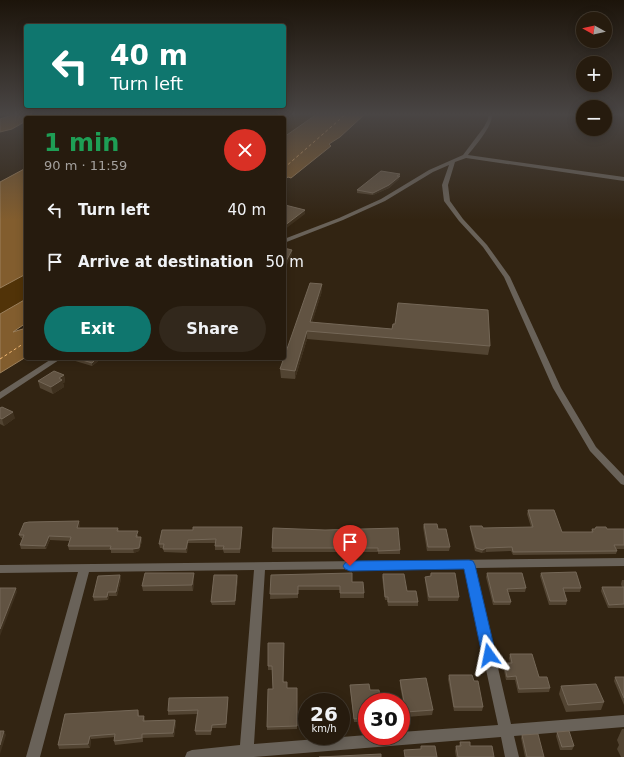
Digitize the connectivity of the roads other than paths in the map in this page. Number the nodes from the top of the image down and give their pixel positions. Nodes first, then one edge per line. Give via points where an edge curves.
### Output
1 (469, 149) edge
2 (464, 156) junction
3 (453, 161) junction
4 (624, 179) edge
5 (286, 240) edge
6 (55, 360) edge
7 (0, 396) edge
8 (624, 482) edge
9 (624, 562) edge
10 (469, 565) junction
11 (260, 567) junction
12 (0, 569) edge
13 (84, 569) junction
14 (624, 721) edge
15 (505, 731) junction
16 (246, 754) edge
17 (33, 757) edge
18 (192, 757) edge
19 (512, 757) edge

1 - 2 street
2 - 3 street
2 - 4 street
3 - 5 street via 383,200
3 - 8 street via 445,185 448,201 507,277 557,388 593,449
6 - 7 street
9 - 10 street
10 - 11 street
10 - 15 street
11 - 13 street
11 - 16 street
12 - 13 street
13 - 17 street
14 - 15 street
15 - 16 street
15 - 19 street
16 - 18 street

